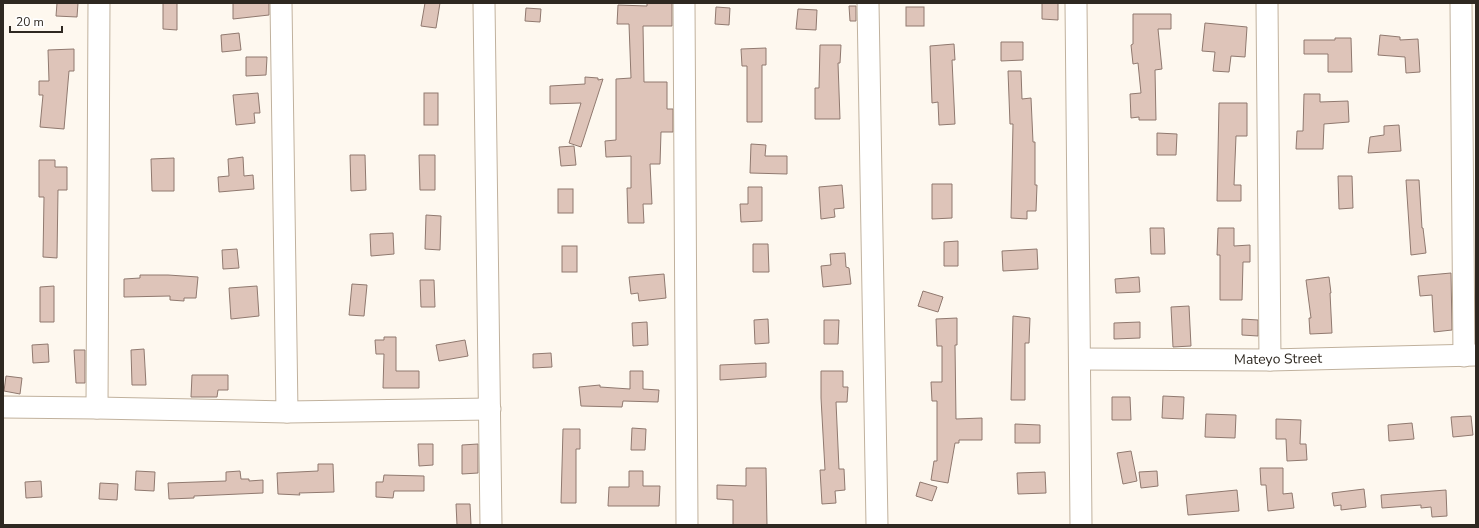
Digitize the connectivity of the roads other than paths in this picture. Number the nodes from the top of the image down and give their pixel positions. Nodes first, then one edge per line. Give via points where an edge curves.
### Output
1 (99, 3) edge
2 (281, 3) edge
3 (484, 3) edge
4 (684, 3) edge
5 (868, 3) edge
6 (1076, 3) edge
7 (1267, 3) edge
8 (1461, 3) edge
9 (1470, 355) edge
10 (1080, 359) junction
11 (1270, 360) junction
12 (3, 407) edge
13 (98, 408) junction
14 (490, 409) junction
15 (287, 412) junction
16 (491, 525) edge
17 (687, 525) edge
18 (876, 525) edge
19 (1081, 525) edge

1 - 13 street
2 - 15 street
3 - 14 street
4 - 17 street
5 - 18 street
6 - 10 street
7 - 11 street
8 - 9 street
9 - 11 street, Mateyo Street
10 - 11 street, Mateyo Street
10 - 19 street
12 - 13 street
13 - 15 street
14 - 15 street
14 - 16 street

